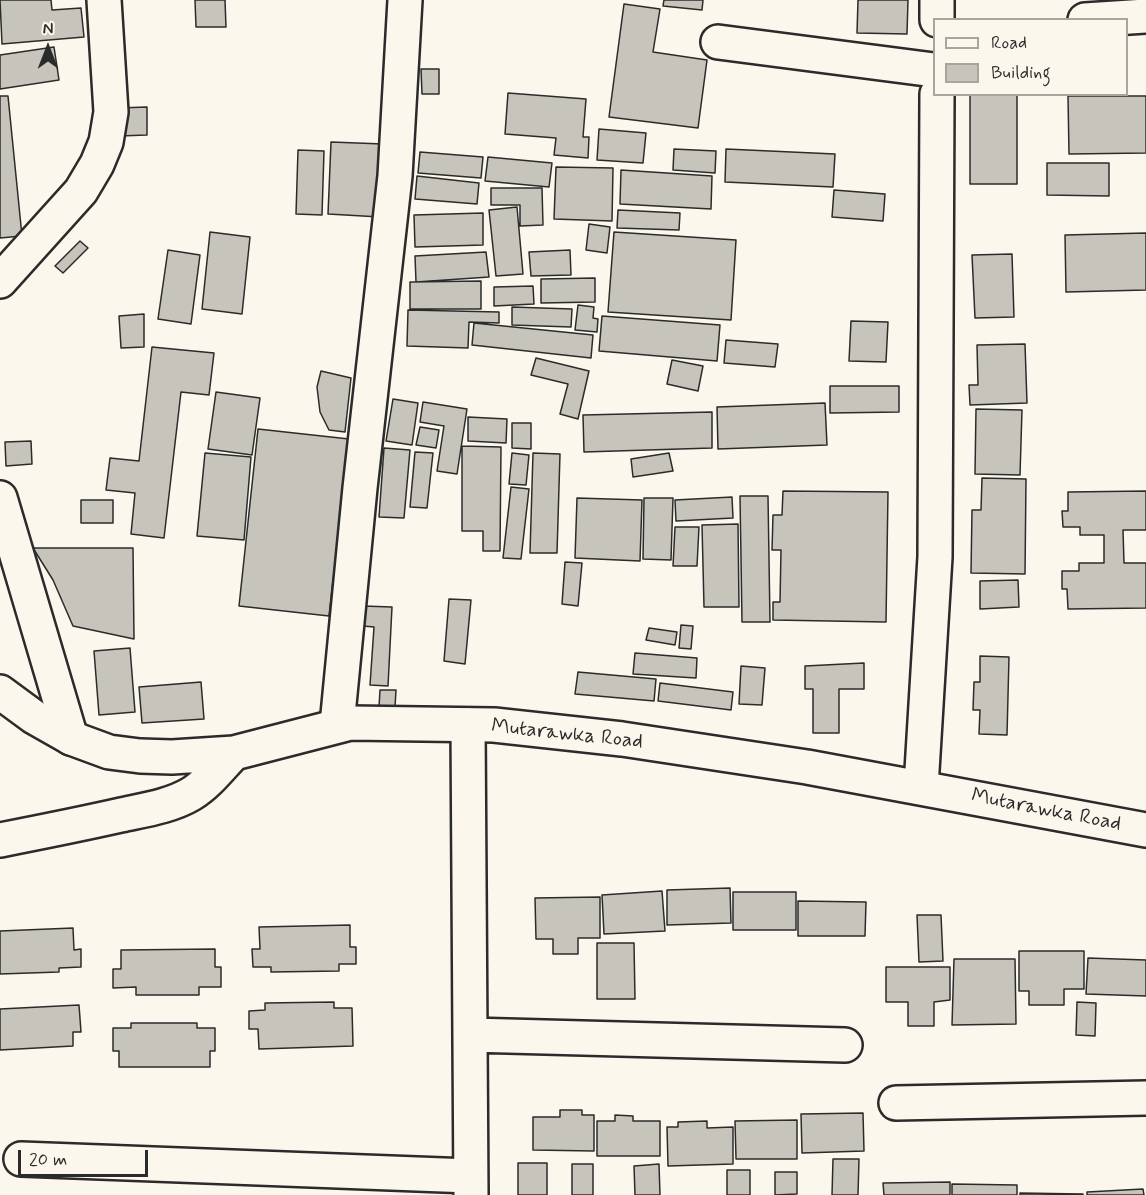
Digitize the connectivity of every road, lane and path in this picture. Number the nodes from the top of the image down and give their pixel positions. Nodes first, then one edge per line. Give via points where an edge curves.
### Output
1 (104, 0) edge
2 (405, 0) edge
3 (937, 0) edge
4 (1146, 16) edge
5 (937, 18) edge
6 (1116, 18) edge
7 (718, 42) dead end
8 (933, 70) edge
9 (937, 96) edge
10 (0, 281) edge
11 (0, 498) edge
12 (0, 692) edge
13 (337, 725) junction
14 (468, 725) junction
15 (71, 738) junction
16 (234, 753) junction
17 (921, 787) junction
18 (1146, 830) edge
19 (0, 840) edge
20 (470, 1035) junction
21 (845, 1045) dead end
22 (1146, 1098) edge
23 (896, 1102) dead end
24 (21, 1159) dead end
25 (470, 1186) edge

1 - 10 street via 111,112 106,142 81,191
2 - 13 street via 395,176
3 - 5 street
4 - 6 street
7 - 8 street
9 - 17 street via 935,557
11 - 15 street
12 - 15 street, Mutarawka Road
13 - 14 street, Mutarawka Road
13 - 16 street, Mutarawka Road
14 - 17 street, Mutarawka Road via 622,739
14 - 20 street
15 - 16 street, Mutarawka Road via 109,752 140,756
16 - 19 street via 193,793 176,801
17 - 18 street, Mutarawka Road
20 - 21 street
20 - 25 street
22 - 23 street
24 - 25 street

